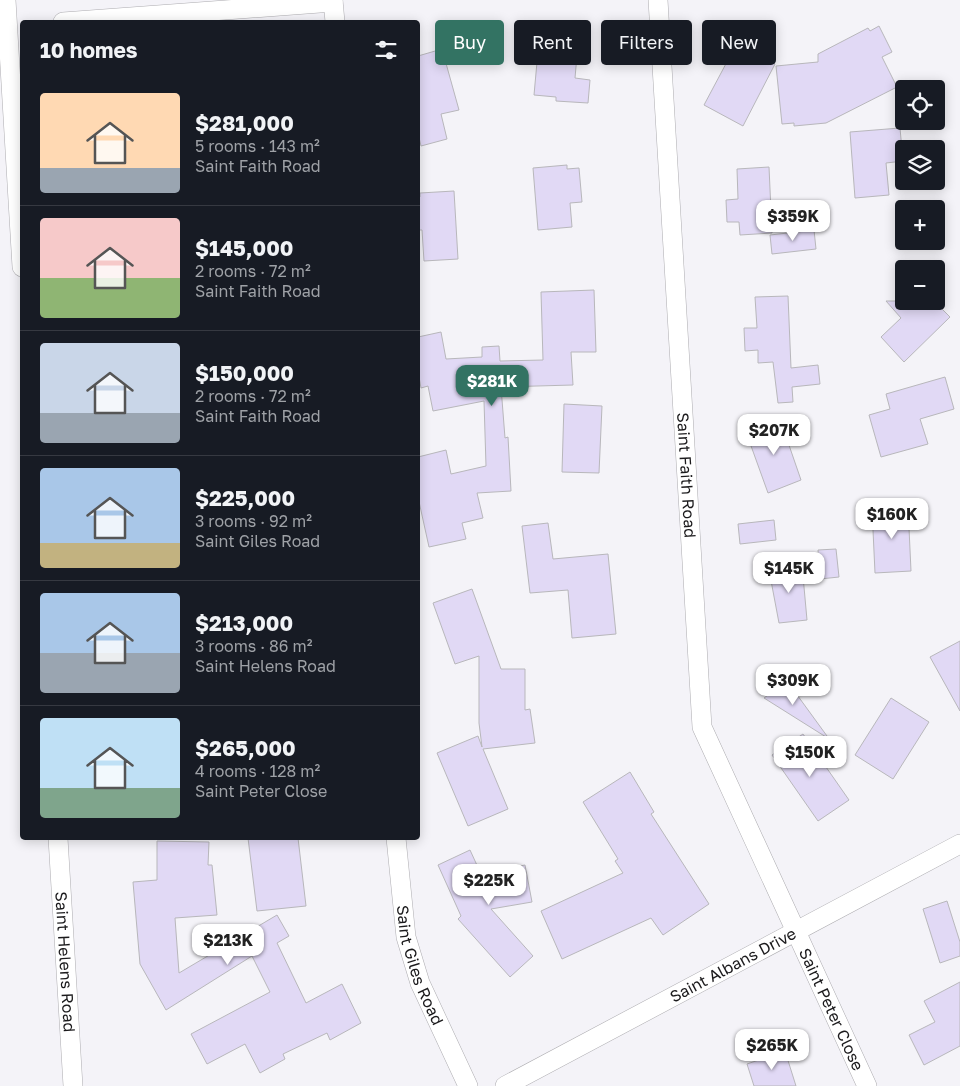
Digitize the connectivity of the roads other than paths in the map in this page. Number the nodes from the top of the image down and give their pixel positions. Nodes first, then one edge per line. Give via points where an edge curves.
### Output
1 (6, 0) edge
2 (658, 0) edge
3 (333, 1) edge
4 (89, 20) edge
5 (335, 20) edge
6 (15, 26) edge
7 (20, 198) edge
8 (58, 840) edge
9 (396, 840) edge
10 (960, 844) edge
11 (796, 931) junction
12 (73, 1086) edge
13 (468, 1086) edge
14 (505, 1086) edge
15 (867, 1086) edge

1 - 6 street
2 - 11 street, Saint Faith Road via 702,727
3 - 4 street
3 - 5 street
6 - 7 street
8 - 12 street, Saint Helens Road
9 - 13 street, Saint Giles Road via 406,937 420,983
10 - 11 street, Saint Albans Drive
11 - 14 street, Saint Albans Drive
11 - 15 street, Saint Peter Close

